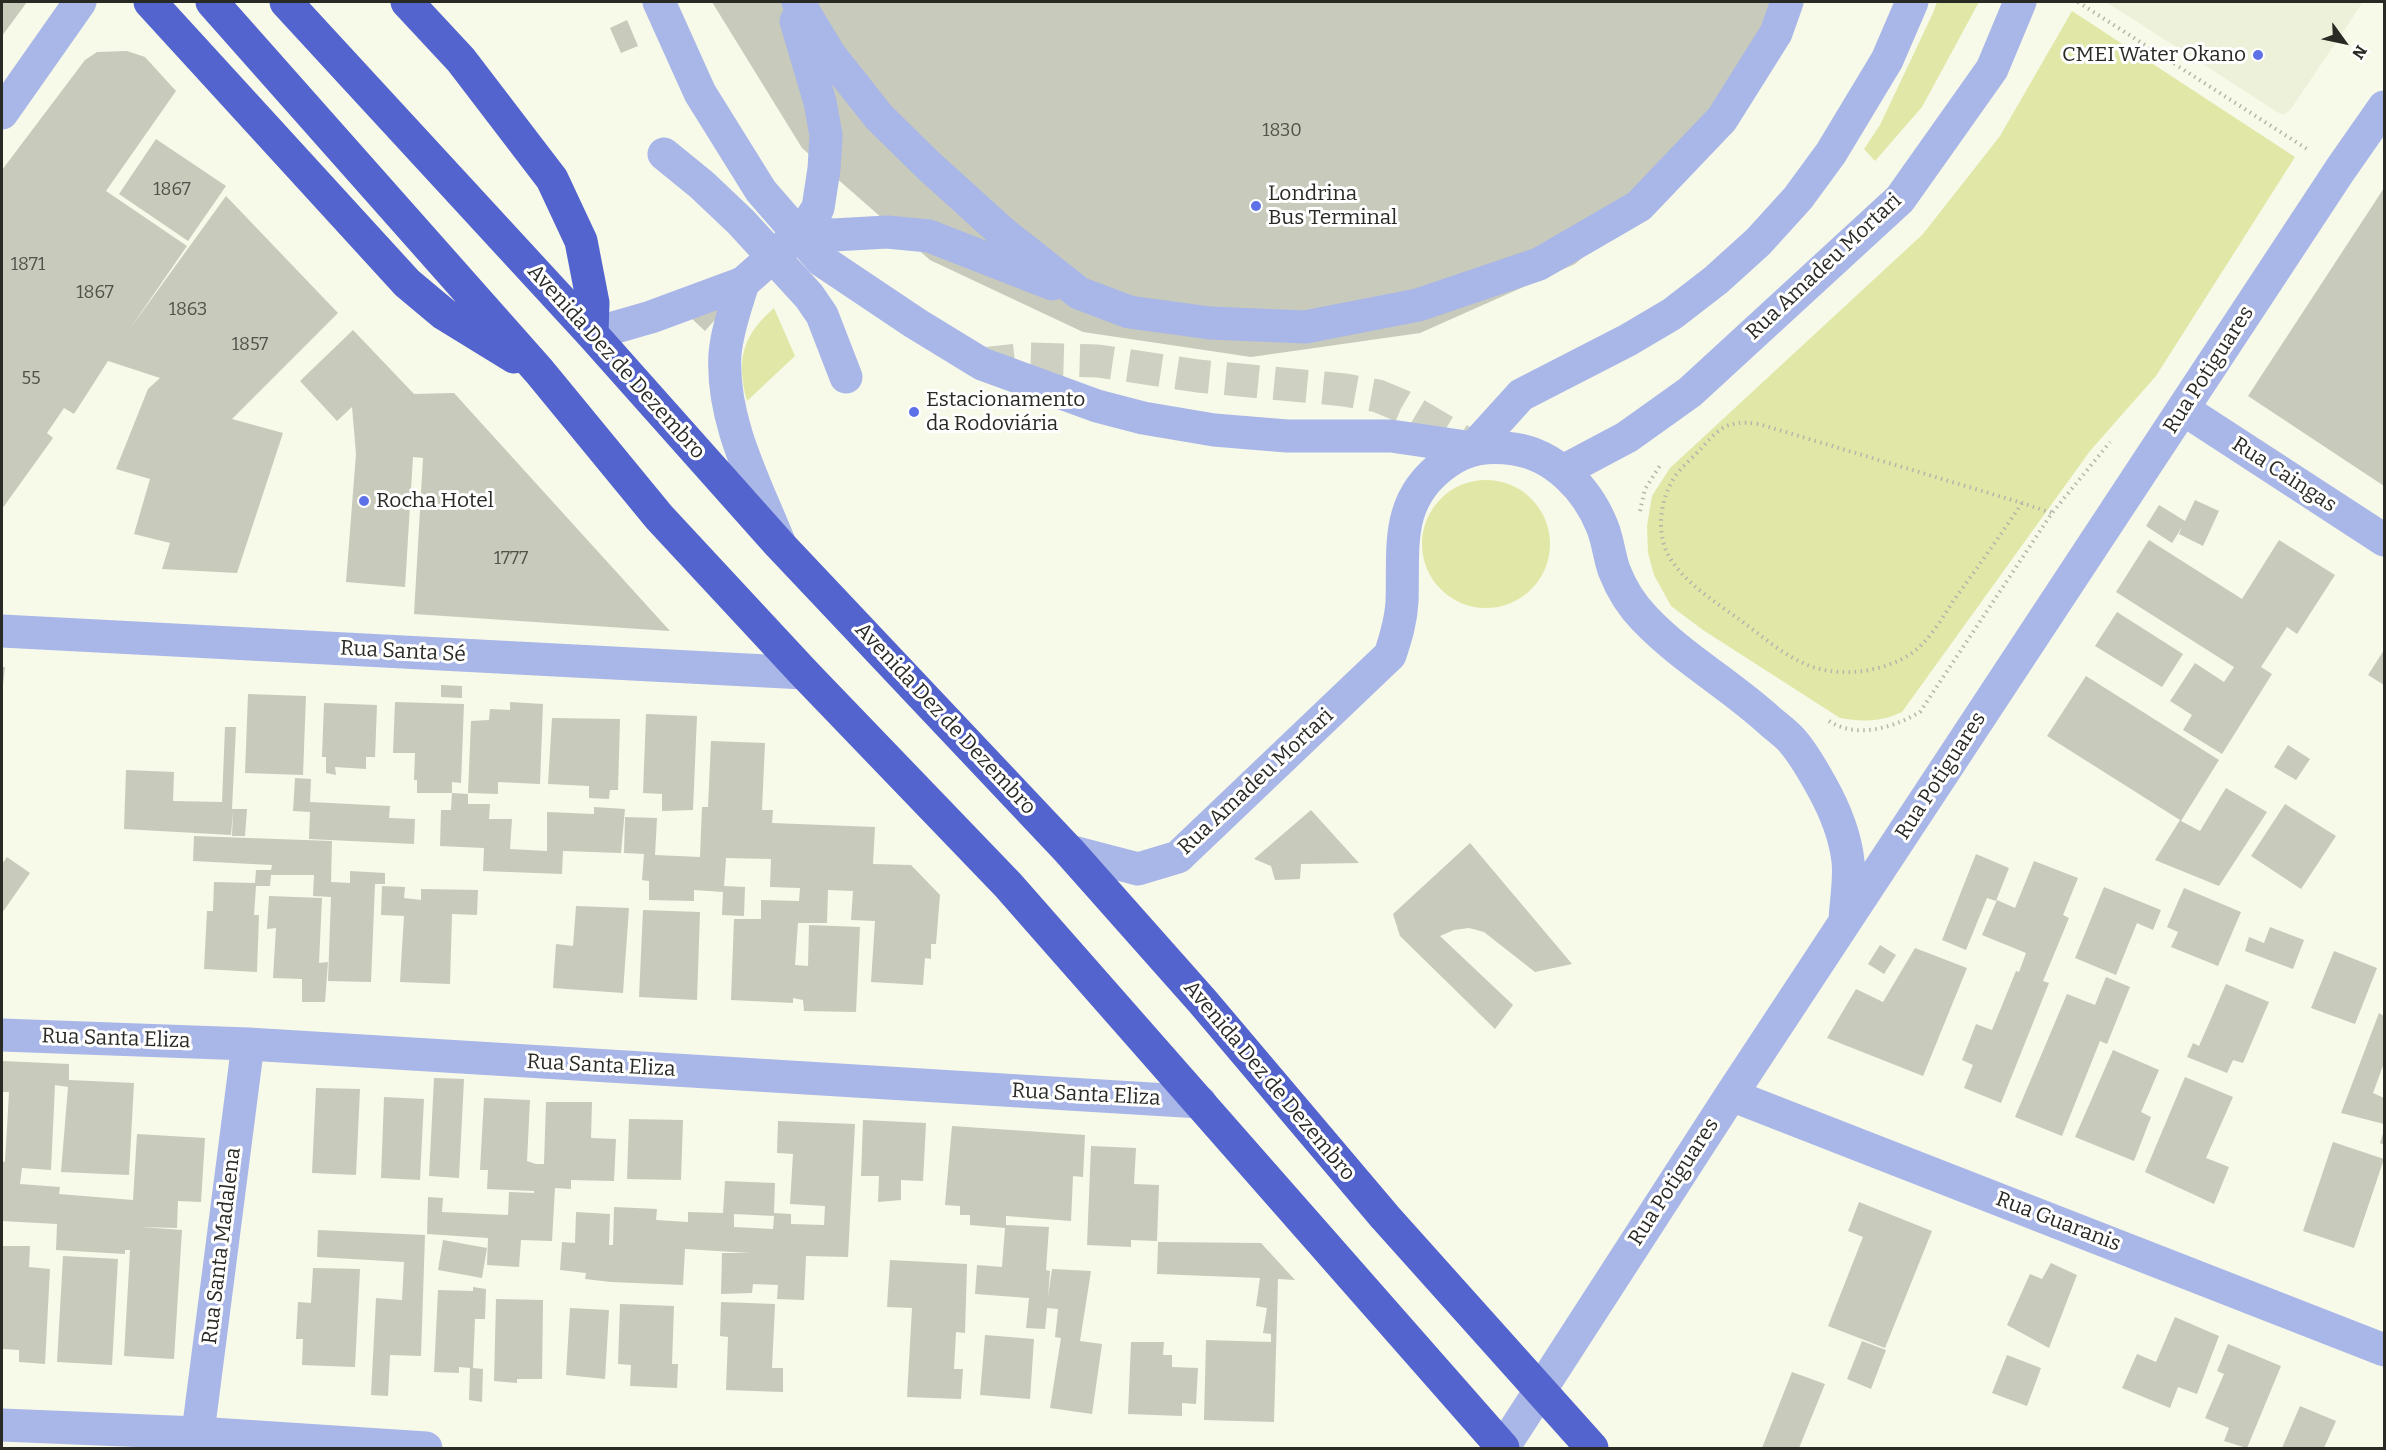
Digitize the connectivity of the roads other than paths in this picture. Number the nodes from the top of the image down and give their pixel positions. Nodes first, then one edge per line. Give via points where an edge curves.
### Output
1 (80, 2) edge
2 (150, 2) edge
3 (212, 2) edge
4 (286, 2) edge
5 (406, 2) edge
6 (659, 2) edge
7 (790, 2) edge
8 (798, 2) edge
9 (1787, 2) edge
10 (1912, 2) edge
11 (2020, 2) edge
12 (2385, 106) edge
13 (2, 113) edge
14 (664, 154) dead end
15 (803, 231) junction
16 (743, 283) junction
17 (1079, 293) junction
18 (592, 334) junction
19 (539, 371) junction
20 (846, 377) dead end
21 (2183, 409) junction
22 (1473, 448) junction
23 (1563, 471) junction
24 (2385, 540) edge
25 (779, 544) junction
26 (2, 631) edge
27 (804, 673) junction
28 (1069, 851) junction
29 (1845, 921) junction
30 (2, 1035) edge
31 (248, 1044) junction
32 (1731, 1095) junction
33 (1200, 1102) junction
34 (2385, 1350) edge
35 (1540, 1391) junction
36 (2, 1425) edge
37 (197, 1441) edge
38 (1503, 1448) edge
39 (426, 1449) edge
40 (1592, 1449) edge

1 - 13 street
2 - 19 highway via 407,283 444,314
3 - 19 highway
4 - 18 highway, Avenida Dez de Dezembro
5 - 18 highway via 461,60 552,179 581,241 593,303
6 - 22 street via 700,93 761,191 821,261 982,364 1097,406 1155,420 1214,430 1287,436 1391,436
7 - 15 street via 826,135 818,208
8 - 17 street via 830,55 879,117 995,226
9 - 17 street via 1776,33 1722,119 1640,206 1539,264 1418,304 1305,327 1210,323 1129,312
10 - 22 street via 1887,60 1831,153 1798,198 1758,242 1672,314 1521,395
11 - 23 street, Rua Amadeu Mortari via 1992,69 1900,199 1690,392 1627,437
12 - 21 street, Rua Potiguares
14 - 20 street via 741,222 809,296 822,315
15 - 16 street, bridge
15 - 17 street via 929,236
16 - 18 street
16 - 25 street via 725,353 726,385 731,421
18 - 25 highway, Avenida Dez de Dezembro
19 - 27 highway via 659,517
21 - 24 street, Rua Caingas
21 - 29 street, Rua Potiguares
22 - 23 street via 1521,450
22 - 28 street, Rua Amadeu Mortari via 1446,463 1424,483 1408,509 1402,536 1402,602 1390,655 1178,857 1138,869
23 - 29 street via 1584,495 1602,526 1614,570 1628,600 1677,648 1794,742 1811,769 1832,804 1844,835 1848,864
25 - 28 highway, Avenida Dez de Dezembro
26 - 27 street, Rua Santa Sé
27 - 33 highway via 1008,885
28 - 35 highway, Avenida Dez de Dezembro
29 - 32 street, Rua Potiguares
30 - 31 street, Rua Santa Eliza
31 - 33 street, Rua Santa Eliza
31 - 37 street, Rua Santa Madalena
32 - 34 street, Rua Guaranis
32 - 35 street, Rua Potiguares
33 - 38 highway
35 - 38 street, Rua Potiguares
35 - 40 highway, Avenida Dez de Dezembro
36 - 37 street
37 - 39 street

